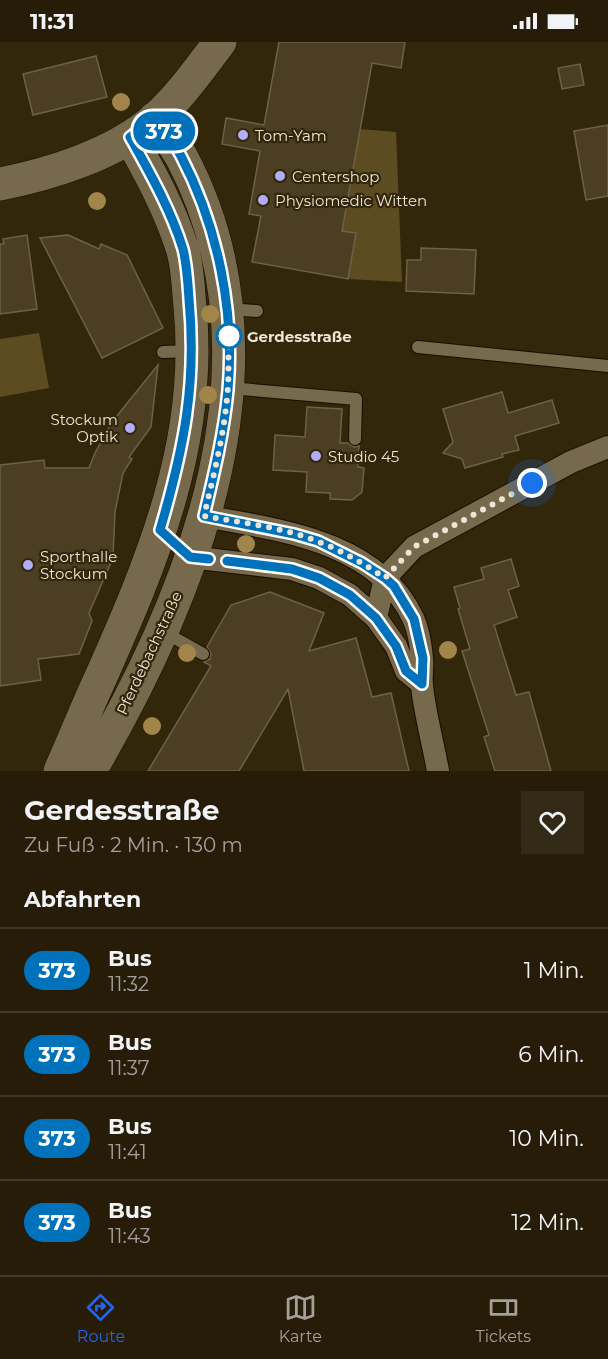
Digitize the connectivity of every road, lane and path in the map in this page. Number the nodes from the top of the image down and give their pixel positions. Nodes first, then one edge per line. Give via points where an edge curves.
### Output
1 (220, 42) edge
2 (143, 128) junction
3 (0, 184) edge
4 (418, 347) dead end
5 (608, 366) edge
6 (228, 388) junction
7 (355, 439) dead end
8 (608, 447) edge
9 (204, 516) junction
10 (160, 530) junction
11 (190, 557) junction
12 (385, 578) junction
13 (376, 618) junction
14 (163, 632) junction
15 (203, 654) dead end
16 (422, 684) junction
17 (60, 771) edge
18 (90, 771) edge
19 (438, 771) edge

1 - 2 main road
2 - 3 main road via 92,157
2 - 6 main road, Pferdebachstraße via 181,156 220,264 242,310
2 - 10 main road via 148,169 183,250 178,351 189,406
4 - 5 lane
6 - 7 lane via 356,399
6 - 9 main road, Pferdebachstraße via 219,453
8 - 12 street via 571,462 414,547
9 - 10 main road
9 - 11 main road, Pferdebachstraße
9 - 12 street via 318,541
10 - 11 main road
10 - 17 main road via 140,588
11 - 13 street via 292,569 350,595
11 - 14 main road, Pferdebachstraße
12 - 13 street
12 - 16 street via 414,619 423,658
13 - 16 street via 396,646 406,671
14 - 15 lane
14 - 18 main road, Pferdebachstraße
16 - 19 street

